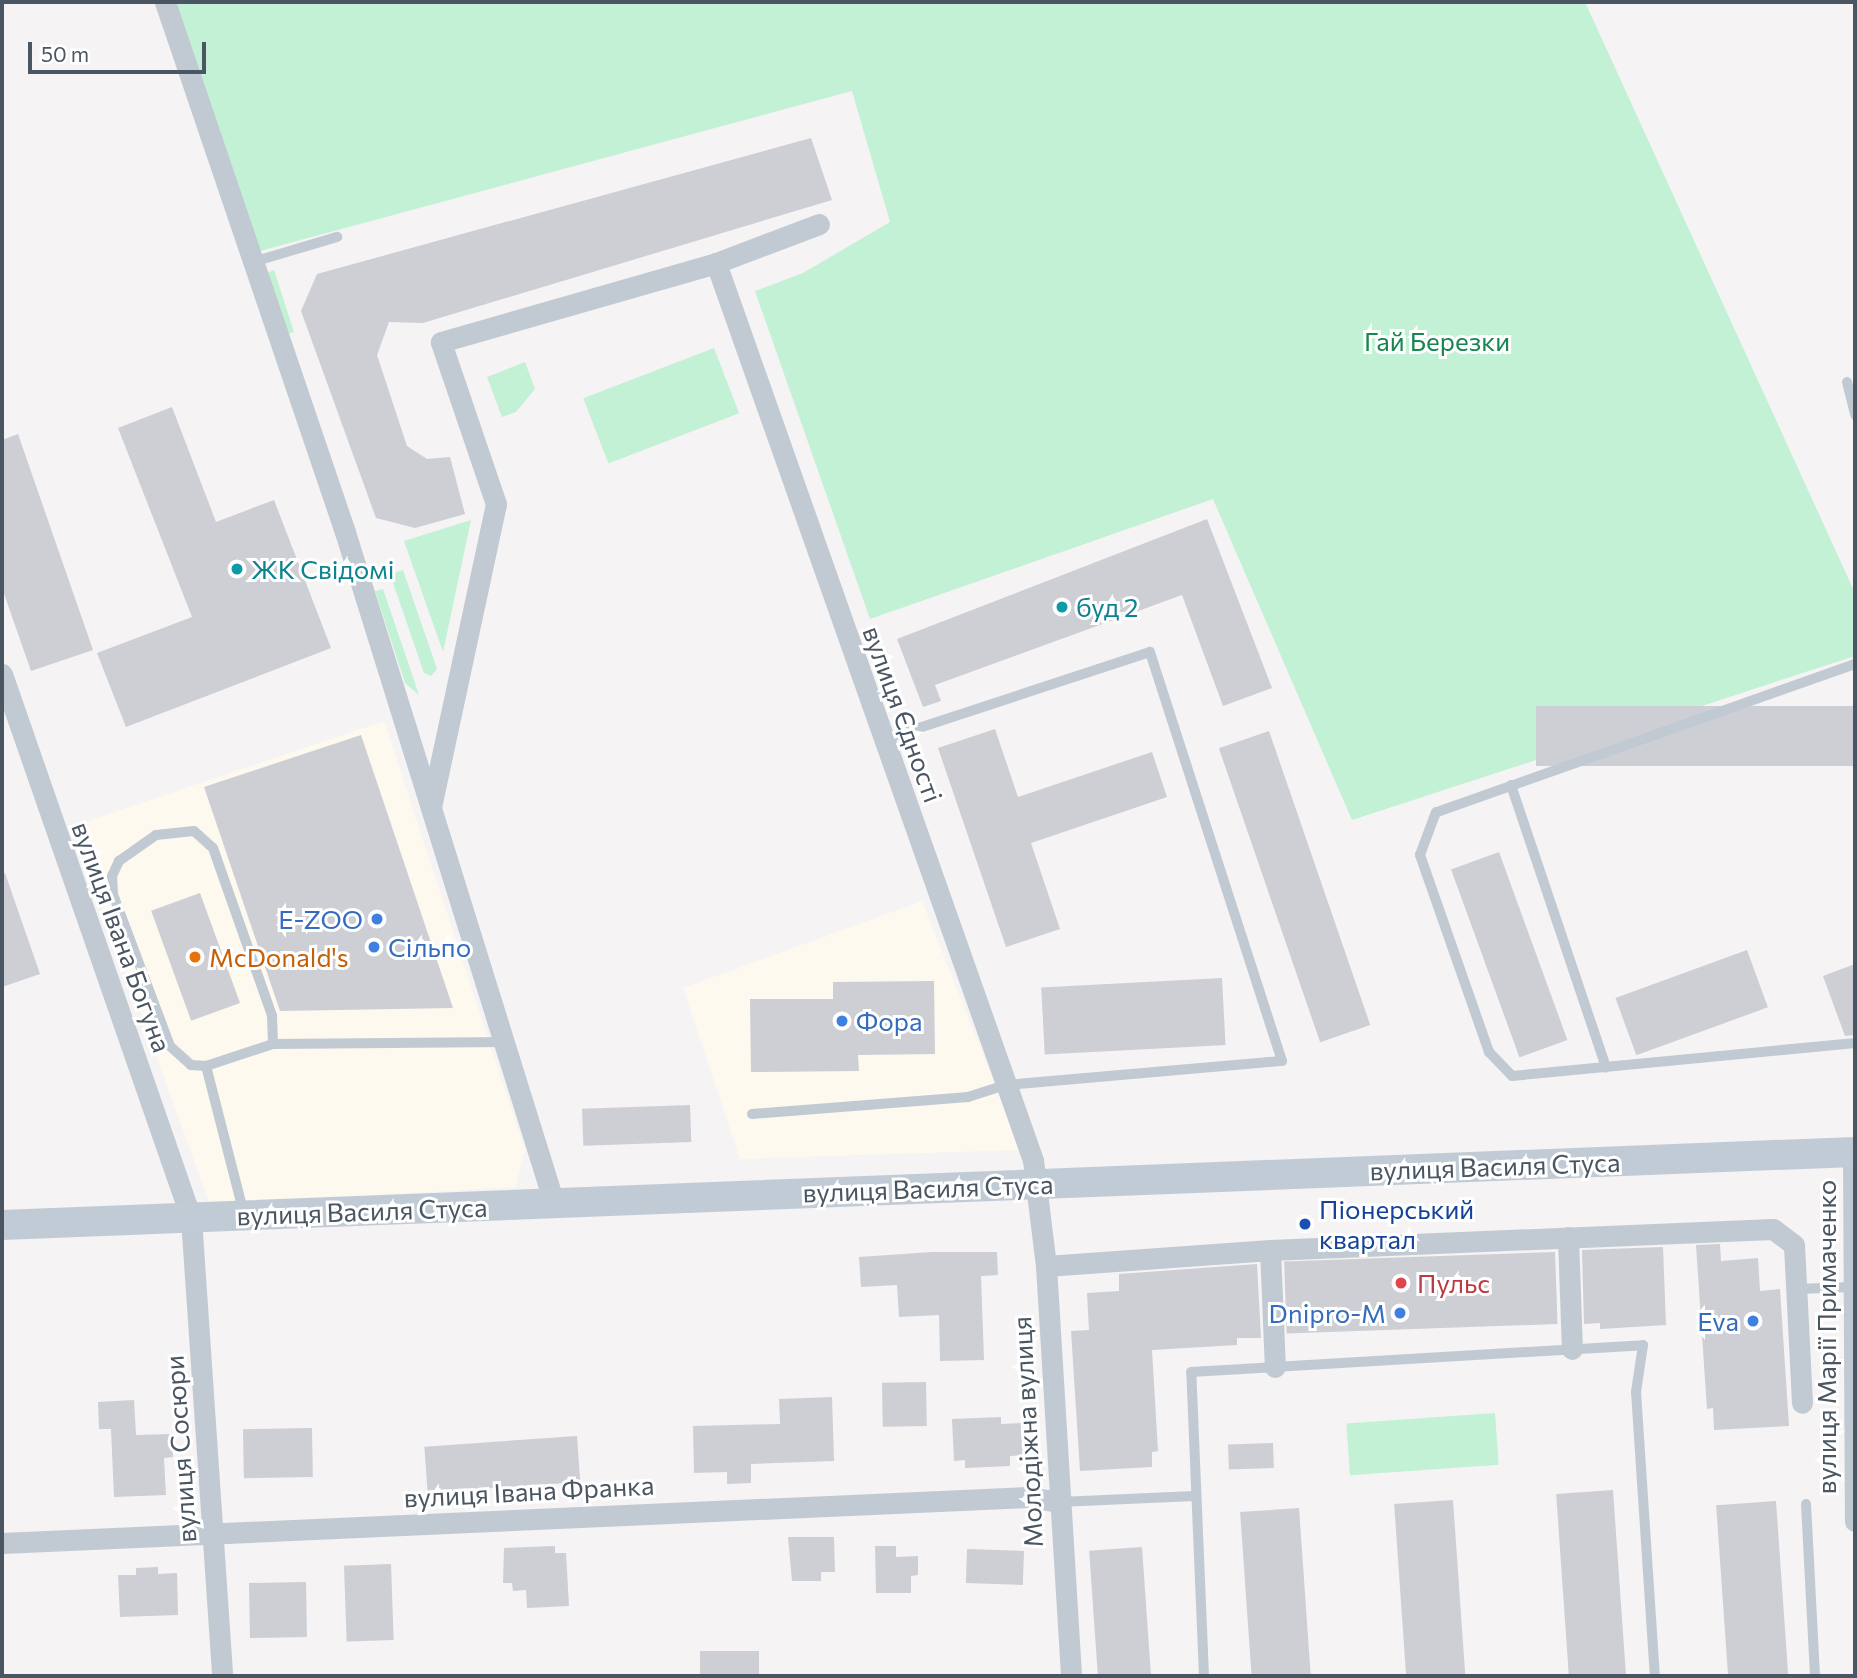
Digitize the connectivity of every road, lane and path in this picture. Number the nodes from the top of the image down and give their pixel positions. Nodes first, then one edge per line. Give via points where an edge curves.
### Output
1 (164, 2) edge
2 (819, 224) dead end
3 (337, 237) dead end
4 (253, 262) junction
5 (716, 263) junction
6 (1847, 382) dead end
7 (1855, 415) edge
8 (1855, 664) edge
9 (2, 674) edge
10 (882, 740) junction
11 (1511, 785) junction
12 (430, 813) junction
13 (506, 1042) junction
14 (1855, 1043) edge
15 (273, 1044) junction
16 (206, 1066) junction
17 (1606, 1067) junction
18 (1006, 1085) junction
19 (752, 1114) dead end
20 (1854, 1152) edge
21 (1039, 1184) junction
22 (554, 1203) junction
23 (245, 1216) junction
24 (191, 1218) junction
25 (2, 1225) edge
26 (1568, 1237) junction
27 (1270, 1250) junction
28 (1046, 1266) junction
29 (1852, 1287) junction
30 (1796, 1289) junction
31 (1572, 1349) junction
32 (1275, 1367) junction
33 (1853, 1400) edge
34 (1802, 1403) dead end
35 (1195, 1496) junction
36 (1059, 1502) junction
37 (1806, 1504) dead end
38 (1855, 1521) edge
39 (214, 1536) junction
40 (2, 1542) edge
41 (222, 1676) edge
42 (1071, 1676) edge
43 (1204, 1676) edge
44 (1655, 1676) edge
45 (1815, 1676) edge

1 - 4 street
2 - 5 street
3 - 4 lane
4 - 12 street via 345,532
5 - 10 street, вулиця Єдності
5 - 12 street via 441,342 496,504
6 - 7 lane
8 - 11 lane
9 - 24 street, вулиця Івана Богуна
10 - 18 street, вулиця Єдності
10 - 18 lane via 1150,652 1282,1061
11 - 17 lane
11 - 17 lane via 1436,812 1420,855 1489,1052 1512,1076
12 - 13 street
13 - 15 lane
13 - 22 street
14 - 17 lane
15 - 16 lane
15 - 16 lane via 272,1016 213,848 194,831 156,835 119,861 112,876 113,894 170,1046 191,1065
16 - 23 lane
18 - 19 lane via 968,1097
18 - 21 street, вулиця Єдності
20 - 21 main road, вулиця Василя Стуса
20 - 29 street, вулиця Марії Примаченко
21 - 22 main road, вулиця Василя Стуса
21 - 28 street, Молодіжна вулиця
22 - 23 main road, вулиця Василя Стуса
23 - 24 main road, вулиця Василя Стуса
24 - 25 main road, вулиця Василя Стуса
24 - 39 street, вулиця Сосюри
26 - 27 street
26 - 30 street via 1773,1228 1794,1245
26 - 31 street
27 - 28 street
27 - 32 street
28 - 36 street, Молодіжна вулиця
29 - 30 lane
29 - 33 street, вулиця Марії Примаченко
30 - 34 street
31 - 32 lane
31 - 44 lane via 1643,1345 1636,1392
32 - 35 lane via 1191,1372
33 - 38 street, вулиця Марії Примаченко
35 - 36 lane
35 - 43 lane
36 - 39 street, вулиця Івана Франка via 1028,1497
36 - 42 street, Молодіжна вулиця
37 - 45 lane
39 - 40 street, вулиця Івана Франка
39 - 41 street, вулиця Сосюри

